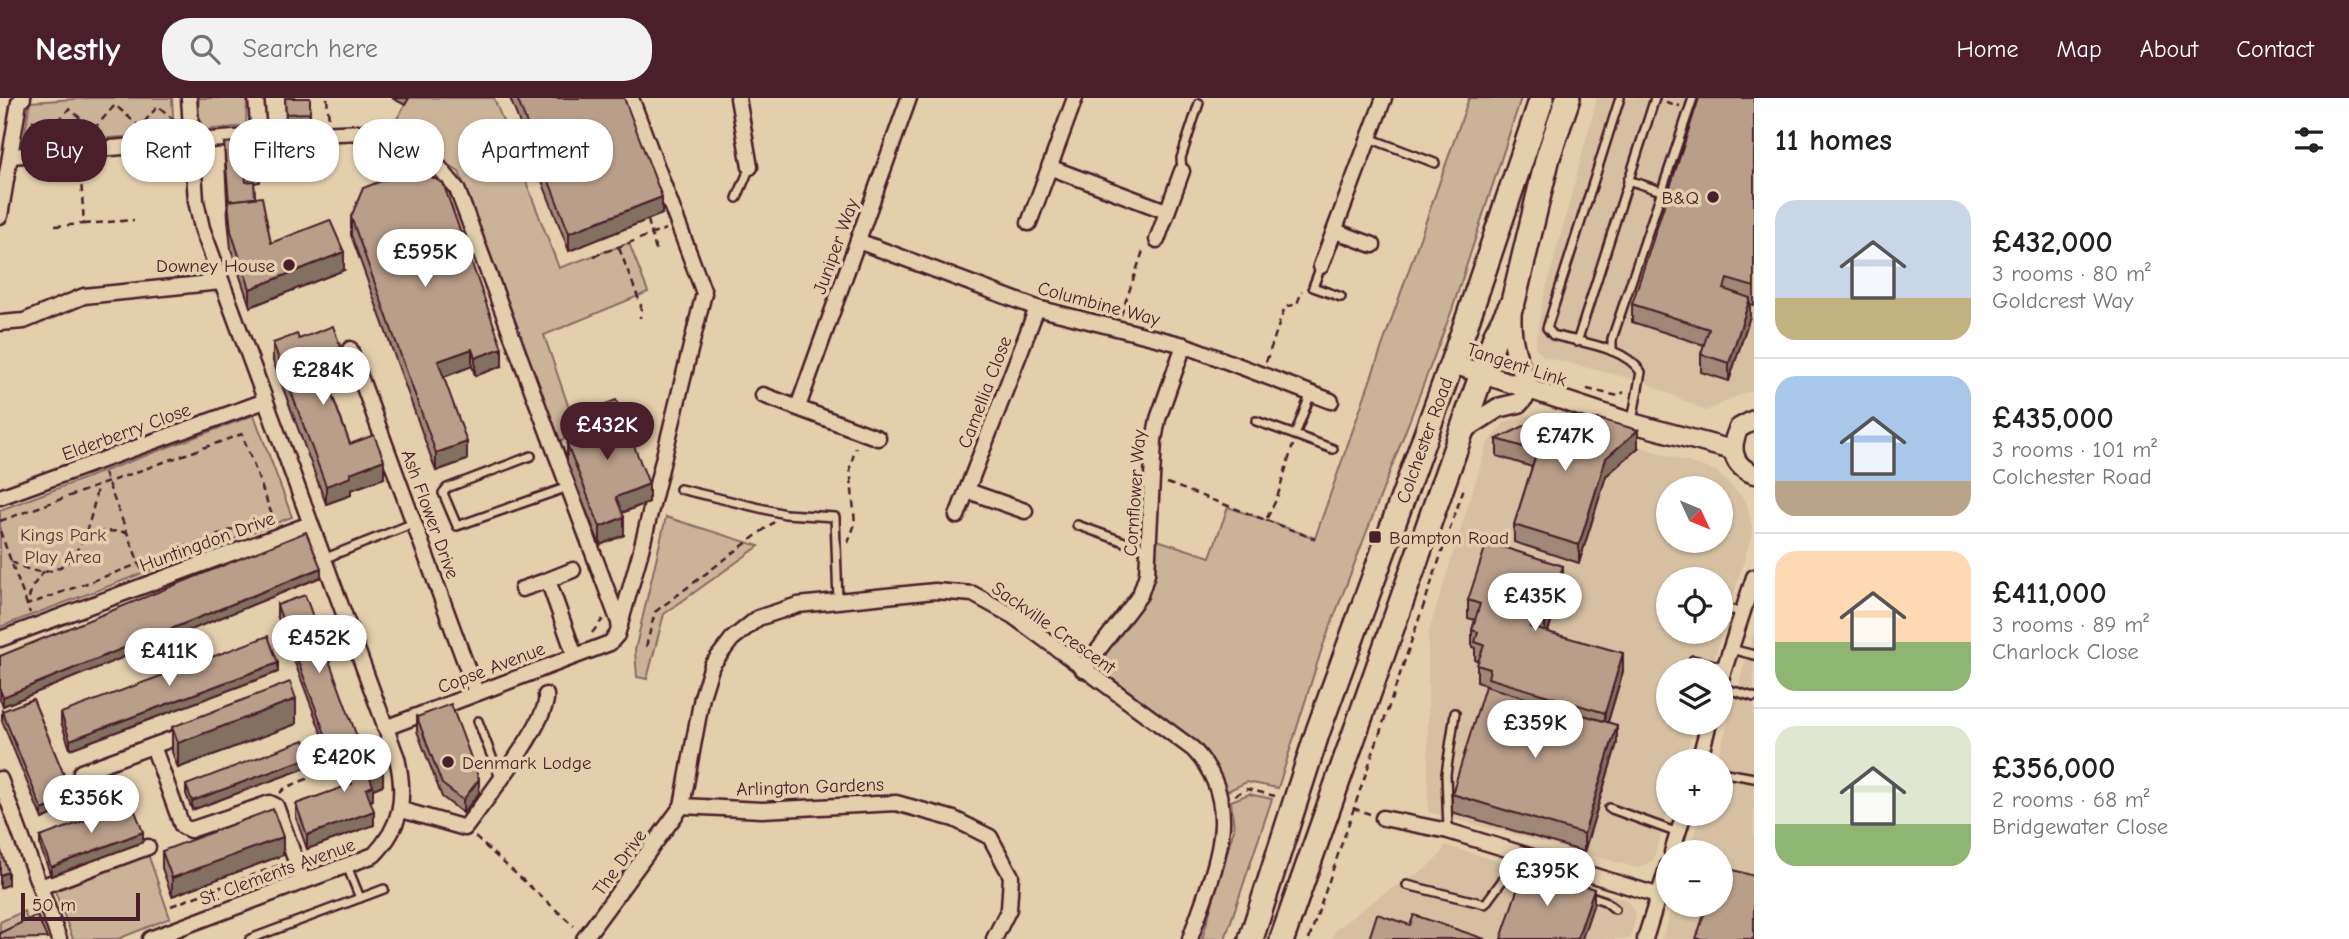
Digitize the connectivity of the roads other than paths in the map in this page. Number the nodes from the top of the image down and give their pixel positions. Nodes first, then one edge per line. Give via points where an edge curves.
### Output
1 (188, 98) edge
2 (256, 98) edge
3 (631, 98) edge
4 (738, 98) edge
5 (909, 98) edge
6 (1075, 98) edge
7 (1384, 98) edge
8 (1542, 98) edge
9 (1568, 98) edge
10 (1620, 98) edge
11 (1655, 98) edge
12 (1693, 98) edge
13 (20, 103) edge
14 (1199, 103) dead end
15 (190, 119) edge
16 (258, 119) edge
17 (339, 134) edge
18 (1369, 138) junction
19 (121, 146) edge
20 (12, 156) junction
21 (1435, 163) dead end
22 (750, 167) joint
23 (1049, 167) junction
24 (1182, 171) joint
25 (1628, 180) junction
26 (197, 182) edge
27 (1661, 191) junction
28 (737, 198) dead end
29 (1166, 211) junction
30 (0, 216) edge
31 (1029, 223) dead end
32 (1335, 231) junction
33 (1157, 240) road end
34 (858, 242) junction
35 (1373, 244) dead end
36 (1321, 266) joint
37 (221, 282) junction
38 (1341, 296) dead end
39 (1513, 302) junction
40 (1037, 308) junction
41 (0, 323) edge
42 (1577, 342) junction
43 (1184, 345) junction
44 (350, 349) dead end
45 (1612, 351) junction
46 (1450, 363) junction
47 (1482, 376) junction
48 (1530, 390) junction
49 (1311, 393) junction
50 (763, 394) dead end
51 (265, 401) junction
52 (1331, 401) dead end
53 (798, 407) junction
54 (1754, 420) edge
55 (1256, 421) dead end
56 (1632, 423) junction
57 (1462, 430) junction
58 (1295, 435) junction
59 (878, 438) dead end
60 (1333, 449) dead end
61 (1732, 450) junction
62 (531, 456) dead end
63 (1754, 474) edge
64 (568, 487) junction
65 (680, 489) dead end
66 (968, 491) junction
67 (0, 497) edge
68 (1025, 511) dead end
69 (957, 516) dead end
70 (414, 523) junction
71 (310, 524) junction
72 (1077, 525) dead end
73 (1151, 551) junction
74 (323, 559) junction
75 (573, 570) dead end
76 (1754, 577) edge
77 (548, 580) junction
78 (522, 589) dead end
79 (838, 603) junction
80 (1733, 610) edge
81 (1742, 612) junction
82 (620, 625) junction
83 (0, 639) edge
84 (1731, 649) junction
85 (1754, 655) edge
86 (575, 656) junction
87 (1728, 658) edge
88 (1083, 670) junction
89 (1733, 690) edge
90 (476, 692) junction
91 (546, 695) dead end
92 (1754, 697) edge
93 (1455, 713) dead end
94 (478, 721) dead end
95 (201, 728) edge
96 (385, 728) junction
97 (153, 746) junction
98 (81, 772) dead end
99 (1733, 774) edge
100 (500, 778) junction
101 (1754, 778) edge
102 (0, 779) edge
103 (682, 806) junction
104 (1609, 808) dead end
105 (402, 810) junction
106 (1383, 818) dead end
107 (1681, 826) edge
108 (1448, 831) junction
109 (1679, 833) junction
110 (1676, 840) edge
111 (148, 847) dead end
112 (347, 865) junction
113 (303, 881) junction
114 (1545, 881) edge
115 (1407, 885) dead end
116 (40, 887) junction
117 (384, 889) dead end
118 (1581, 893) edge
119 (1656, 895) edge
120 (360, 898) junction
121 (1656, 899) edge
122 (1615, 909) dead end
123 (178, 934) edge
124 (585, 938) edge
125 (59, 939) edge
126 (150, 939) edge
127 (250, 939) edge
128 (994, 939) edge
129 (1190, 939) edge
130 (1251, 939) edge
131 (1282, 939) edge
132 (1645, 939) edge

1 - 15 street, St. Clements Avenue
2 - 16 street
3 - 82 street via 704,293 674,390
4 - 22 street
5 - 34 street, Juniper Way
6 - 23 street
7 - 18 street
8 - 46 highway, Colchester Road
9 - 39 highway, Colchester Road via 1548,157
10 - 42 lane via 1547,328 1553,335
11 - 25 lane
12 - 27 lane
13 - 20 street
14 - 24 lane via 1181,158
17 - 64 street via 366,132 391,142 439,167 457,189
18 - 21 lane
18 - 32 street
19 - 20 street
20 - 30 street
22 - 28 lane
23 - 29 street
23 - 31 street
24 - 29 street
25 - 27 lane
25 - 42 lane
26 - 37 street, St. Clements Avenue via 202,228
27 - 45 lane via 1612,339
29 - 33 street
32 - 35 street
32 - 36 street
34 - 40 street, Columbine Way
34 - 53 street, Juniper Way
36 - 38 lane via 1313,287
37 - 41 street via 84,296 24,321
37 - 51 street, St. Clements Avenue
39 - 47 highway, Colchester Road
39 - 48 street via 1510,332
40 - 43 street, Columbine Way
40 - 66 street, Camellia Close
42 - 45 lane
43 - 49 street, Columbine Way
43 - 73 street, Cornflower Way via 1158,419
44 - 70 street, Ash Flower Drive
45 - 56 lane via 1641,372
46 - 47 street, Tangent Link
46 - 130 highway, Colchester Road via 1318,731
47 - 48 street, Tangent Link
47 - 57 highway, Colchester Road
48 - 56 street, Tangent Link
48 - 57 street via 1519,403 1498,408
49 - 52 street, Columbine Way
49 - 58 lane
50 - 53 street
51 - 67 street, Elderberry Close
51 - 71 street, St. Clements Avenue
53 - 59 street
54 - 61 street via 1740,428
55 - 58 lane
56 - 61 street, Tangent Link
57 - 131 highway, Colchester Road
58 - 60 lane
61 - 63 street via 1737,463
62 - 64 lane via 447,488 443,493 457,526
64 - 82 street
65 - 79 lane via 785,514 835,517
66 - 68 street
66 - 69 street, Camellia Close
70 - 74 lane
70 - 90 street, Ash Flower Drive
71 - 74 street, St. Clements Avenue
71 - 83 street, Huntingdon Drive
72 - 73 lane
73 - 88 street, Cornflower Way via 1140,595
74 - 96 street, St. Clements Avenue
75 - 77 street
76 - 81 street
77 - 78 street
77 - 86 street
79 - 88 street, Sackville Crescent via 935,591 973,594 1013,616
79 - 103 street, Sackville Crescent via 798,605 758,618 732,639 712,665
80 - 81 lane
81 - 84 street
82 - 86 street, Copse Avenue via 610,643
84 - 85 lane
84 - 87 street
86 - 90 street, Copse Avenue
88 - 129 street, Sackville Crescent via 1193,749 1208,765 1223,800 1221,836
89 - 92 lane
90 - 96 street, Copse Avenue
91 - 100 street via 540,722
93 - 108 lane via 1446,774
94 - 100 lane
95 - 97 street
96 - 105 street, St. Clements Avenue via 402,778
97 - 98 street
97 - 113 street via 182,826 190,830 270,803 276,806
99 - 101 lane
100 - 105 street via 465,828
102 - 116 street
103 - 124 street, The Drive
103 - 128 street, Arlington Gardens via 762,810 896,803 954,819 990,836 1011,876 1010,909
104 - 109 lane
105 - 112 street, St. Clements Avenue via 390,836 374,855
106 - 108 street
107 - 109 street
108 - 119 street
109 - 110 street
111 - 116 street
112 - 113 street, St. Clements Avenue
112 - 120 lane
113 - 123 street, St. Clements Avenue
114 - 115 lane via 1510,870 1485,904
116 - 125 street
117 - 120 lane
118 - 122 lane
120 - 127 lane
121 - 132 street
123 - 126 street, St. Clements Avenue

